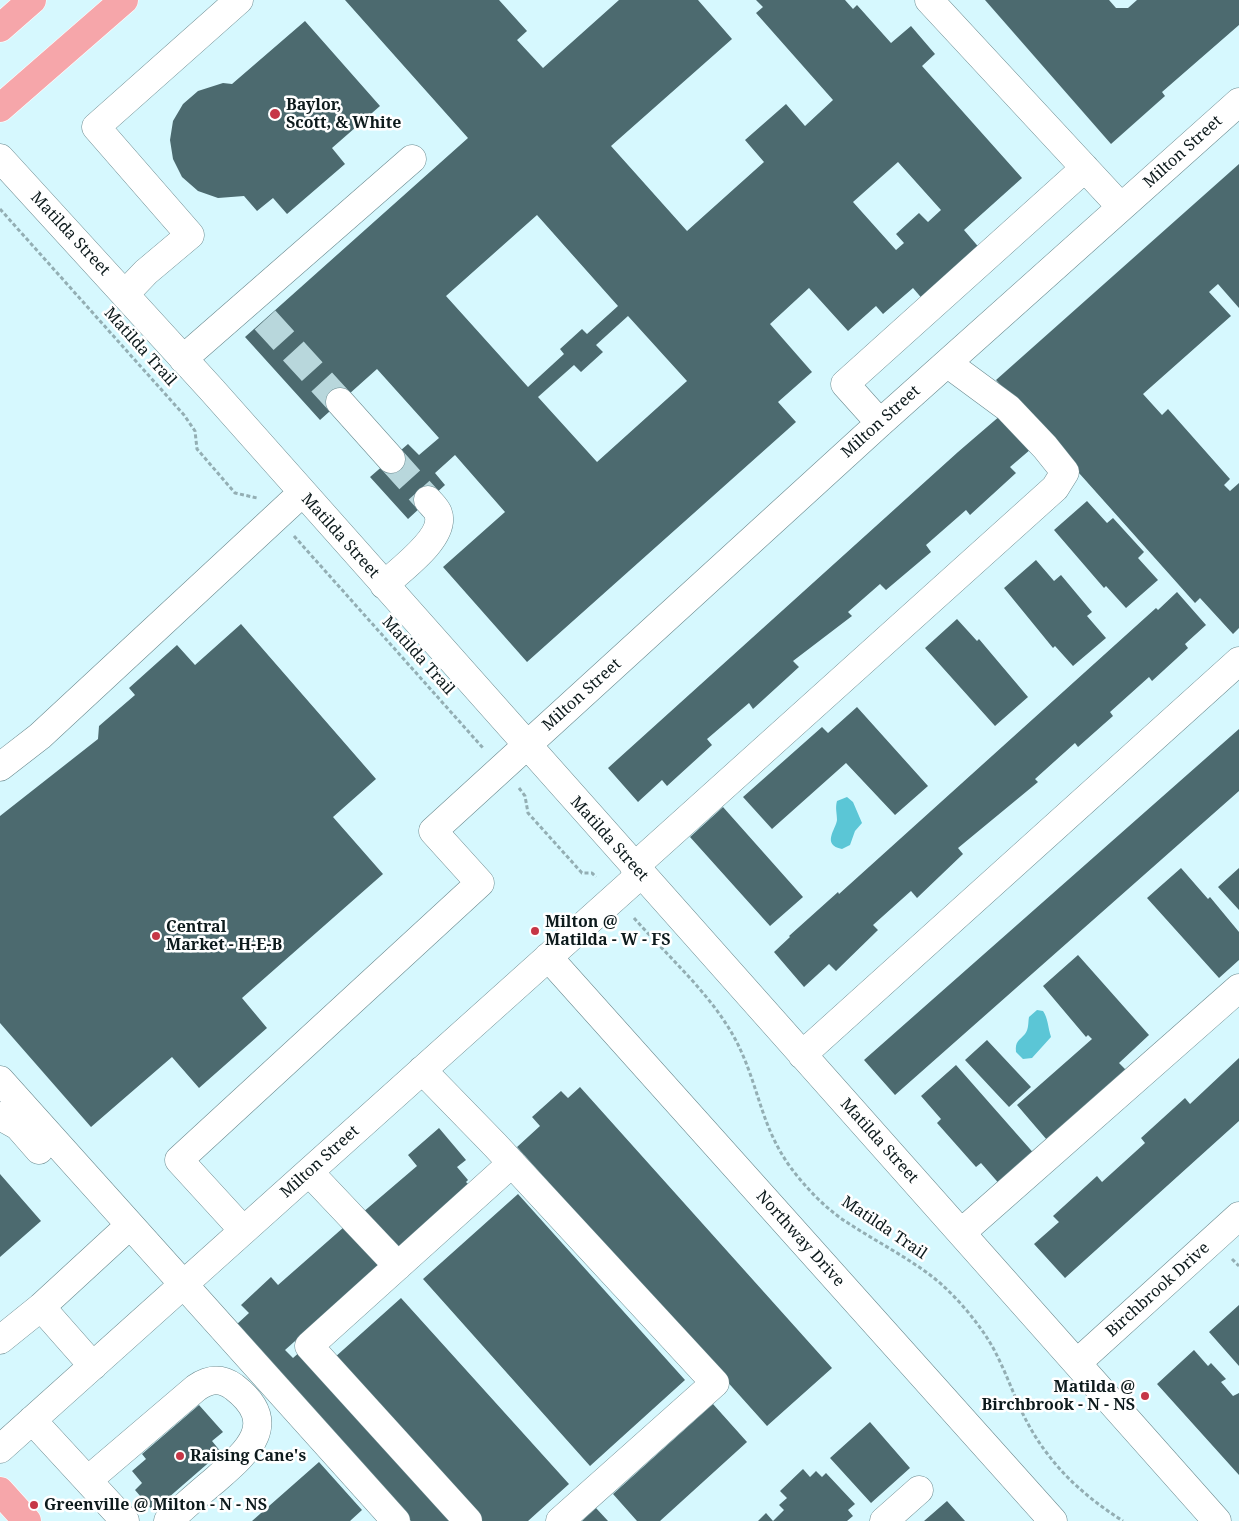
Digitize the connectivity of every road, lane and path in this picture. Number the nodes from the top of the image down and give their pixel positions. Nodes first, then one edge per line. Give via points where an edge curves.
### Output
1 (32, 0) edge
2 (124, 0) edge
3 (239, 0) edge
4 (929, 0) edge
5 (0, 28) edge
6 (1239, 102) edge
7 (0, 108) edge
8 (0, 158) edge
9 (412, 159) dead end
10 (1085, 168) junction
11 (1121, 207) junction
12 (0, 209) edge
13 (126, 294) junction
14 (184, 359) junction
15 (947, 363) junction
16 (340, 402) tunnel mouth
17 (880, 423) junction
18 (391, 459) tunnel mouth
19 (302, 493) junction
20 (256, 497) dead end
21 (428, 500) tunnel mouth
22 (289, 530) dead end
23 (384, 584) junction
24 (1239, 662) edge
25 (526, 745) junction
26 (488, 753) dead end
27 (0, 767) edge
28 (525, 796) dead end
29 (637, 870) junction
30 (592, 873) dead end
31 (633, 917) dead end
32 (548, 957) junction
33 (1239, 988) edge
34 (802, 1055) junction
35 (422, 1070) junction
36 (0, 1080) edge
37 (0, 1116) edge
38 (512, 1163) junction
39 (309, 1172) junction
40 (1239, 1216) edge
41 (244, 1230) junction
42 (123, 1231) junction
43 (961, 1233) junction
44 (398, 1266) junction
45 (183, 1284) junction
46 (41, 1307) junction
47 (0, 1340) edge
48 (1077, 1363) junction
49 (93, 1366) junction
50 (32, 1420) junction
51 (0, 1449) edge
52 (88, 1480) junction
53 (919, 1490) dead end
54 (0, 1491) edge
55 (27, 1521) edge
56 (125, 1521) edge
57 (168, 1521) edge
58 (396, 1521) edge
59 (468, 1521) edge
60 (560, 1521) edge
61 (884, 1521) edge
62 (1053, 1521) edge
63 (1123, 1521) edge
64 (1217, 1521) edge

1 - 5 main road
2 - 7 main road
3 - 13 street via 96,127 190,235 146,272
4 - 10 street
6 - 11 street, Milton Street
8 - 13 street, Matilda Street
9 - 14 street via 258,311
10 - 11 street
10 - 17 street via 845,384
11 - 15 street, Milton Street
12 - 20 path, Matilda Trail via 184,415 195,431 197,449 235,493
13 - 14 street, Matilda Street
14 - 19 street, Matilda Street
15 - 17 street, Milton Street
15 - 29 street, Milton Street via 1008,408 1065,472 1055,488
16 - 18 street
17 - 25 street, Milton Street
19 - 23 street, Matilda Street
19 - 27 street via 40,736
21 - 23 street via 438,512 438,532
22 - 26 path, Matilda Trail
23 - 25 street, Matilda Street
24 - 34 street
25 - 29 street, Matilda Street
25 - 41 street, Milton Street via 433,831 480,884 179,1160
28 - 30 path via 528,813 582,873
29 - 32 street, Milton Street
29 - 34 street, Matilda Street
31 - 63 path, Matilda Trail via 724,1018 742,1052 770,1135 792,1168 847,1222 928,1273 957,1300 982,1330 1045,1452 1069,1481 1095,1504
32 - 35 street, Milton Street
32 - 62 street, Northway Drive
33 - 43 street
34 - 43 street, Matilda Street
35 - 38 street
35 - 39 street, Milton Street
36 - 42 street
37 - 42 street via 18,1126
38 - 44 street
38 - 60 street via 715,1383
39 - 41 street, Milton Street
39 - 44 street
40 - 48 street, Birchbrook Drive
41 - 45 street, Milton Street
42 - 45 street
42 - 46 street
43 - 48 street, Matilda Street
44 - 59 street via 309,1346
45 - 49 street, Milton Street
45 - 58 street
46 - 47 street
46 - 49 street
48 - 64 street, Matilda Street
49 - 50 street, Milton Street
50 - 51 street, Milton Street
50 - 52 street
52 - 56 street
52 - 57 street via 206,1380 221,1380 234,1387 247,1401 257,1418 256,1435 245,1454
53 - 61 street
54 - 55 main road

